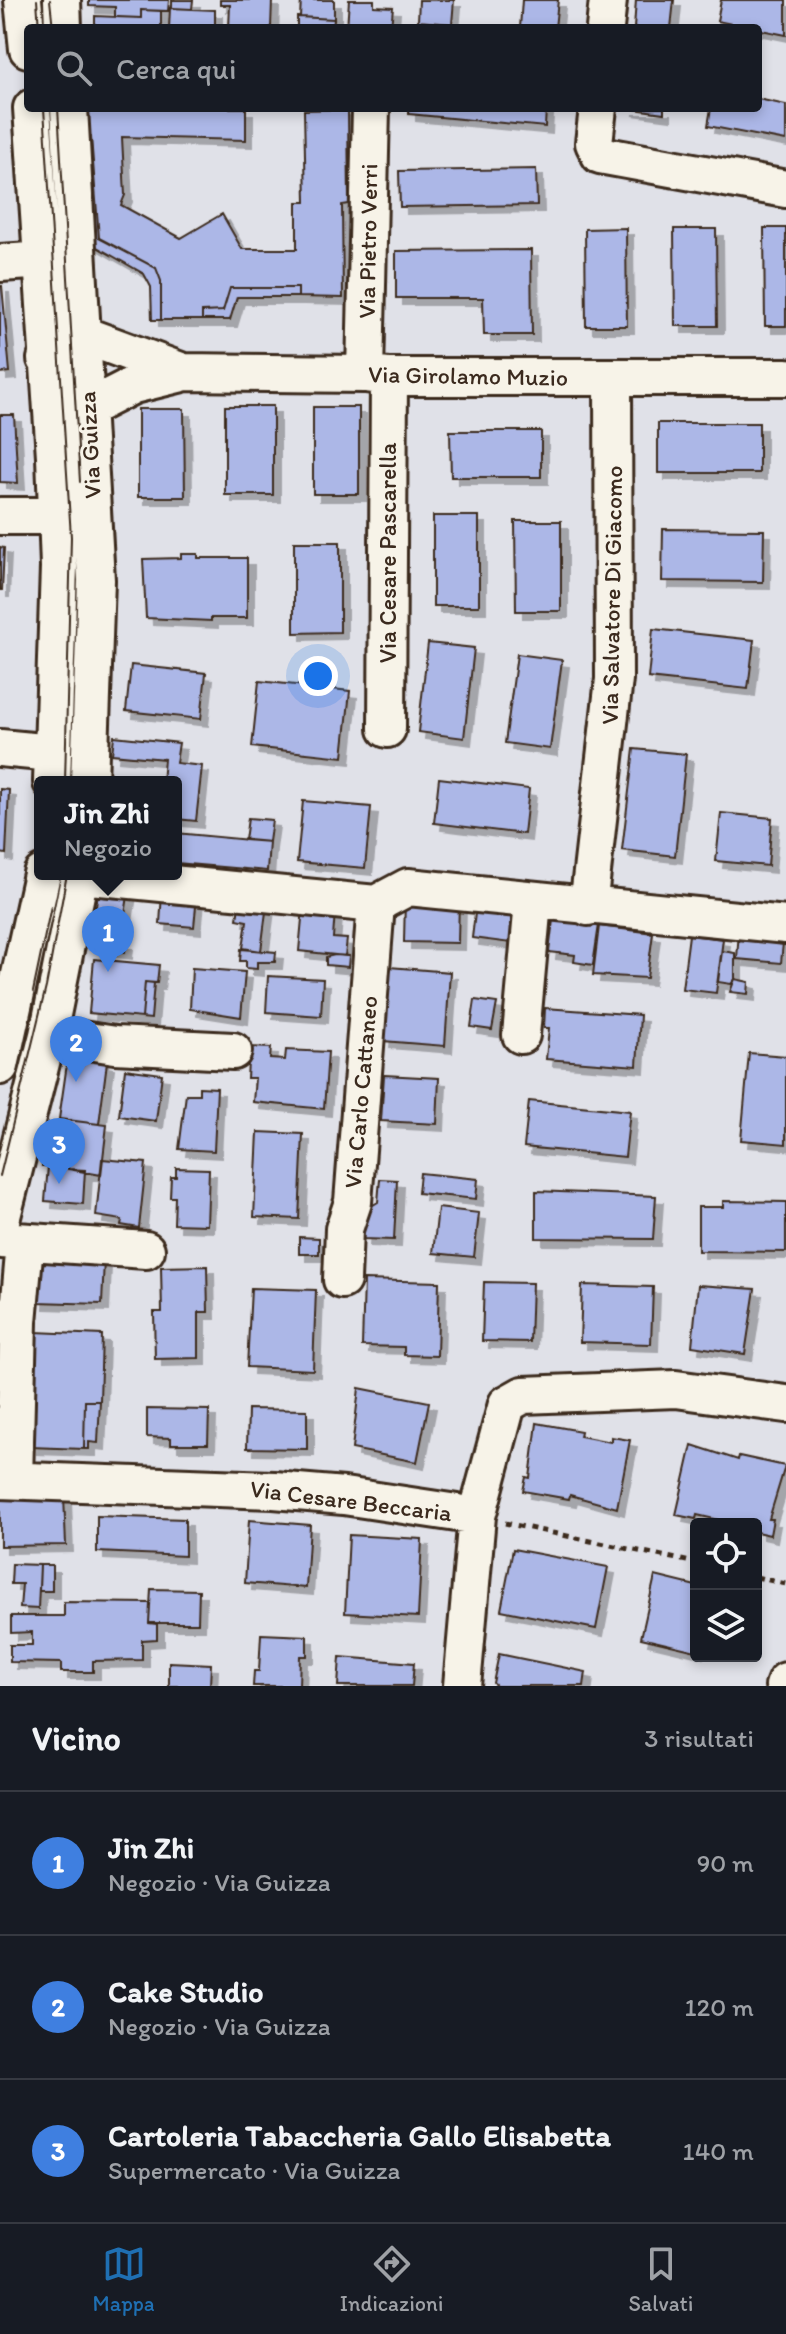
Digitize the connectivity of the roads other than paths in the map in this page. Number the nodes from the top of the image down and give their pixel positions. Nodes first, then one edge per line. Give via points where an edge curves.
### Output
1 (62, 0) edge
2 (608, 0) edge
3 (16, 7) edge
4 (63, 24) edge
5 (605, 24) edge
6 (24, 35) edge
7 (32, 112) edge
8 (69, 112) edge
9 (371, 112) edge
10 (598, 112) edge
11 (786, 189) edge
12 (79, 259) junction
13 (41, 260) junction
14 (0, 263) edge
15 (84, 338) junction
16 (46, 359) junction
17 (167, 368) junction
18 (377, 375) junction
19 (786, 377) edge
20 (613, 378) junction
21 (50, 394) junction
22 (88, 408) junction
23 (0, 516) edge
24 (57, 516) junction
25 (387, 729) dead end
26 (0, 748) edge
27 (53, 768) edge
28 (89, 776) edge
29 (40, 880) edge
30 (79, 880) edge
31 (139, 880) edge
32 (533, 902) junction
33 (376, 904) junction
34 (588, 907) junction
35 (786, 925) edge
36 (10, 980) edge
37 (59, 989) junction
38 (48, 1035) junction
39 (521, 1035) dead end
40 (233, 1051) dead end
41 (0, 1066) edge
42 (8, 1235) edge
43 (146, 1250) dead end
44 (342, 1280) dead end
45 (786, 1404) edge
46 (7, 1480) edge
47 (477, 1516) junction
48 (462, 1686) edge

1 - 4 street
2 - 5 street
3 - 6 street
7 - 13 street, Via Guizza
8 - 12 street, Via Guizza
9 - 18 street, Via Pietro Verri
10 - 11 street via 594,143 600,155
12 - 13 street
12 - 15 street, Via Guizza
13 - 14 street
13 - 16 street, Via Guizza
15 - 16 street
15 - 17 street
15 - 22 street, Via Guizza
16 - 21 street, Via Guizza
17 - 18 street, Via Girolamo Muzio
17 - 22 street
18 - 20 street, Via Girolamo Muzio
18 - 25 street, Via Cesare Pascarella
19 - 20 street, Via Girolamo Muzio
20 - 34 street, Via Salvatore Di Giacomo via 614,679
21 - 22 street
21 - 24 street, Via Guizza
22 - 28 street, Via Guizza via 96,580
23 - 24 street
24 - 27 street, Via Guizza
26 - 27 street
29 - 36 street
30 - 37 street
31 - 33 street
32 - 33 street via 408,887
32 - 34 street
32 - 39 street
33 - 44 street, Via Carlo Cattaneo
34 - 35 street
36 - 37 street
36 - 41 street
37 - 38 street
38 - 40 street via 115,1045
38 - 42 street
42 - 43 street
42 - 46 street via 18,1322
45 - 47 street via 676,1389 523,1395 507,1404 503,1413
46 - 47 street, Via Cesare Beccaria via 274,1490
47 - 48 street

